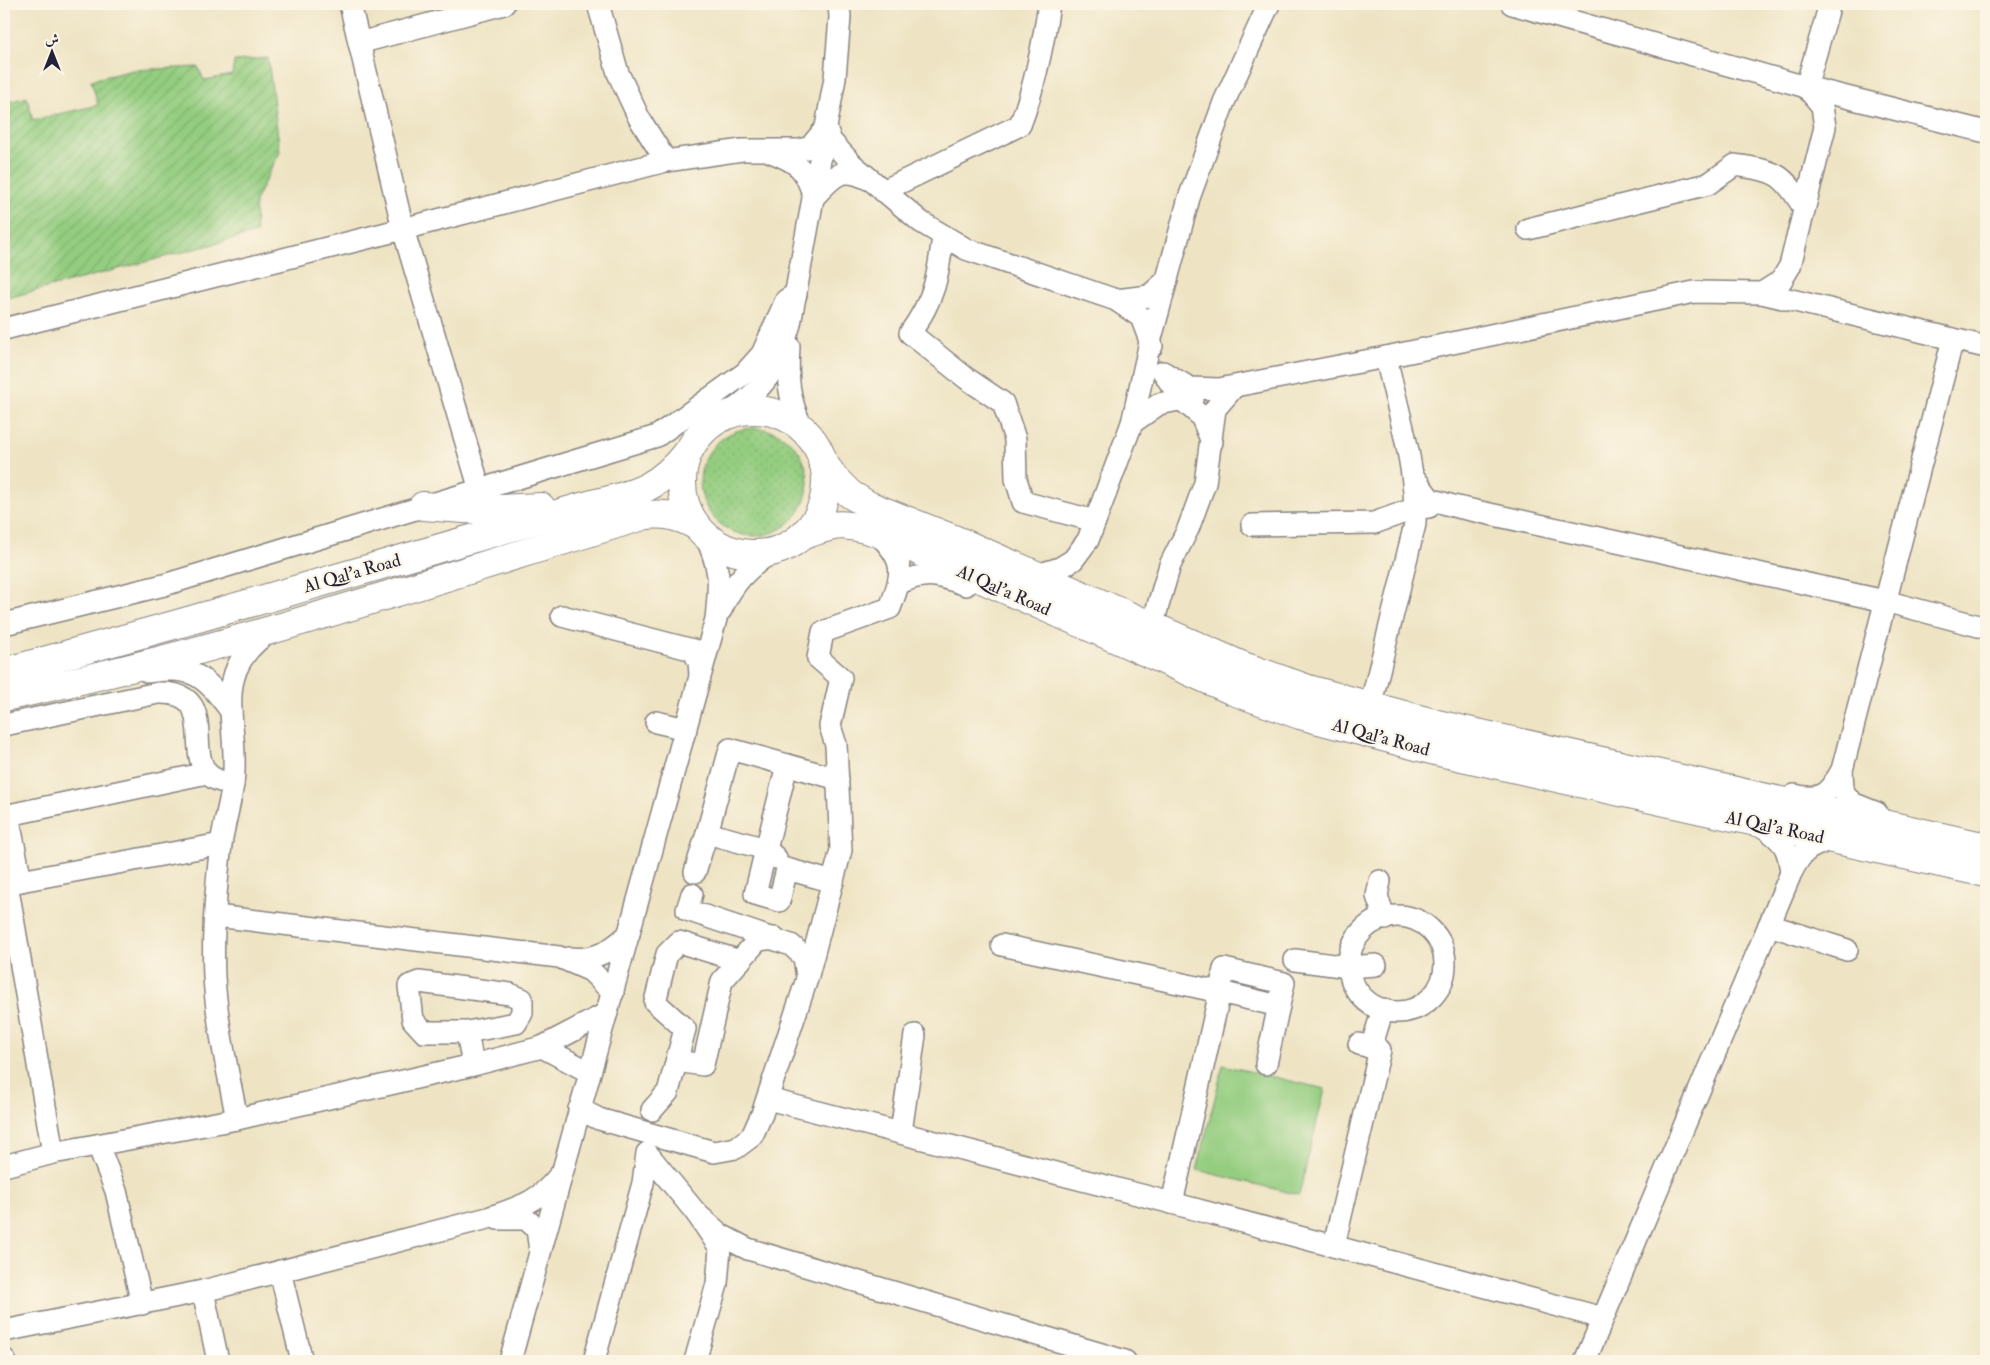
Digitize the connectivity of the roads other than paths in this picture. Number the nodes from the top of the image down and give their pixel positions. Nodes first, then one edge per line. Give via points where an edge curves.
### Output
1 (350, 4) edge
2 (504, 4) edge
3 (598, 4) edge
4 (839, 4) edge
5 (1049, 4) edge
6 (1269, 4) edge
7 (1512, 4) edge
8 (1830, 4) edge
9 (359, 43) junction
10 (1806, 87) junction
11 (1864, 102) junction
12 (1825, 127) junction
13 (826, 128) junction
14 (1986, 132) edge
15 (766, 151) junction
16 (666, 161) junction
17 (877, 186) junction
18 (814, 197) junction
19 (1804, 208) junction
20 (403, 229) junction
21 (1528, 229) dead end
22 (944, 236) junction
23 (1790, 266) junction
24 (1167, 280) junction
25 (1762, 293) junction
26 (796, 294) junction
27 (1116, 300) junction
28 (1816, 306) junction
29 (790, 324) junction
30 (4, 329) edge
31 (1953, 339) junction
32 (1150, 342) junction
33 (1986, 347) edge
34 (1386, 358) junction
35 (1163, 372) junction
36 (1226, 388) junction
37 (1182, 400) junction
38 (728, 414) junction
39 (1132, 422) junction
40 (802, 428) junction
41 (1212, 442) junction
42 (687, 452) junction
43 (822, 461) junction
44 (1413, 476) junction
45 (480, 490) junction
46 (424, 506) junction
47 (585, 506) junction
48 (1453, 506) junction
49 (1416, 508) junction
50 (1096, 521) junction
51 (1374, 523) junction
52 (1252, 525) dead end
53 (700, 529) junction
54 (876, 532) junction
55 (804, 535) junction
56 (1409, 548) junction
57 (773, 551) junction
58 (1037, 575) junction
59 (900, 583) junction
60 (1885, 601) junction
61 (562, 616) dead end
62 (716, 619) junction
63 (4, 624) edge
64 (1152, 626) junction
65 (276, 627) junction
66 (1986, 628) edge
67 (677, 644) junction
68 (1152, 655) junction
69 (4, 672) edge
70 (700, 677) junction
71 (82, 681) junction
72 (4, 696) edge
73 (1370, 706) junction
74 (231, 711) junction
75 (656, 722) dead end
76 (4, 725) edge
77 (686, 730) junction
78 (788, 765) junction
79 (1842, 770) junction
80 (1647, 771) junction
81 (206, 773) junction
82 (838, 778) junction
83 (233, 784) junction
84 (6, 816) edge
85 (1760, 824) junction
86 (707, 833) junction
87 (1832, 839) junction
88 (1986, 840) edge
89 (221, 844) junction
90 (1986, 847) edge
91 (766, 849) junction
92 (788, 869) junction
93 (695, 872) dead end
94 (1791, 873) junction
95 (1986, 873) edge
96 (1380, 881) dead end
97 (833, 882) junction
98 (11, 883) edge
99 (692, 894) dead end
100 (216, 916) junction
101 (1385, 919) junction
102 (1769, 925) junction
103 (629, 934) junction
104 (775, 938) junction
105 (1002, 945) dead end
106 (1847, 950) dead end
107 (559, 957) junction
108 (1296, 960) dead end
109 (740, 961) junction
110 (1376, 965) dead end
111 (1349, 967) junction
112 (807, 980) junction
113 (1220, 992) junction
114 (610, 1003) junction
115 (1383, 1009) junction
116 (467, 1032) junction
117 (915, 1035) dead end
118 (542, 1047) junction
119 (678, 1061) junction
120 (1266, 1064) dead end
121 (473, 1065) junction
122 (589, 1072) junction
123 (768, 1098) junction
124 (579, 1109) junction
125 (652, 1110) dead end
126 (237, 1120) junction
127 (901, 1132) junction
128 (651, 1144) junction
129 (98, 1145) junction
130 (53, 1153) junction
131 (4, 1166) edge
132 (563, 1171) junction
133 (674, 1185) junction
134 (1172, 1202) junction
135 (636, 1207) junction
136 (698, 1214) junction
137 (488, 1218) junction
138 (1334, 1246) junction
139 (540, 1251) junction
140 (280, 1271) junction
141 (203, 1291) junction
142 (142, 1304) junction
143 (1603, 1318) junction
144 (4, 1331) edge
145 (218, 1361) edge
146 (302, 1361) edge
147 (510, 1361) edge
148 (594, 1361) edge
149 (695, 1361) edge
150 (1124, 1361) edge
151 (1585, 1361) edge

1 - 9 street
2 - 9 street
3 - 16 street via 618,73 639,118
4 - 13 street via 835,78
5 - 17 street via 1032,93 1020,126
6 - 24 street via 1224,102 1190,198
7 - 10 street
8 - 10 street
9 - 20 street
10 - 11 street
10 - 12 street via 1822,106
11 - 12 street via 1839,112
11 - 14 street
12 - 19 street
13 - 15 street via 810,147 794,151
13 - 17 street via 840,152
13 - 18 street
15 - 16 street via 705,154
15 - 18 street via 800,168 807,175
16 - 20 street
17 - 18 street via 856,173 843,172
17 - 22 street via 921,222
18 - 26 street
19 - 21 street via 1790,186 1772,171 1735,165 1708,184
19 - 23 street
20 - 30 street
20 - 45 street
22 - 27 street via 966,250
22 - 50 street via 937,282 926,310 910,333 1003,403 1014,439 1016,479 1022,502
23 - 25 street via 1781,281
23 - 28 street via 1796,288
24 - 27 street via 1149,296
24 - 32 street
25 - 28 street
25 - 34 street via 1694,292
26 - 29 street
26 - 45 street via 786,300 762,354 745,373 657,436
27 - 32 street via 1141,317
28 - 31 street
29 - 38 street via 780,360 765,384
29 - 40 street via 788,383 791,403
31 - 33 street
31 - 60 street
32 - 35 street
32 - 39 street
34 - 36 street
34 - 44 street
35 - 36 street via 1190,388
35 - 37 street
36 - 37 street
36 - 41 street via 1215,409
37 - 39 street via 1159,404
37 - 41 street via 1201,416
38 - 40 main road via 748,410 777,413
38 - 42 main road via 703,429
39 - 50 street
40 - 43 main road via 820,450
41 - 64 street via 1205,483 1170,565
42 - 47 main road, Al Qal'a Road via 673,471 658,483 635,494
42 - 53 main road via 681,480 684,504
43 - 55 main road via 827,478 823,503
43 - 58 main road, Al Qal'a Road via 835,480 868,505
44 - 48 street via 1430,499
44 - 49 street
45 - 46 street
46 - 47 main road via 478,510
46 - 63 street via 164,585
47 - 69 main road, Al Qal'a Road
48 - 49 street
48 - 60 street
49 - 51 street
49 - 56 street
50 - 58 street via 1088,540 1073,560
51 - 52 street
51 - 56 street via 1400,530
53 - 57 main road via 715,543 736,552 764,554
53 - 62 street via 716,558 720,585
53 - 65 main road, Al Qal'a Road via 671,514 646,515
54 - 55 main road, Al Qal'a Road via 851,524 832,524
54 - 59 street via 900,560
54 - 68 main road, Al Qal'a Road
55 - 57 main road
56 - 73 street
57 - 62 street via 749,568 730,590
58 - 64 main road, Al Qal'a Road
59 - 68 street via 918,575 940,575
59 - 82 street via 890,608 823,632 818,658 841,678 830,726 836,745
60 - 66 street
60 - 79 street
61 - 67 street
62 - 67 street via 700,634
62 - 70 street
64 - 73 main road, Al Qal'a Road via 1243,666
65 - 71 main road, Al Qal'a Road
65 - 74 street via 245,652 236,667 231,684
67 - 70 street via 693,650 699,662
68 - 85 main road, Al Qal'a Road via 1233,691 1300,715 1371,735
70 - 77 street
71 - 72 main road, Al Qal'a Road
71 - 74 street via 159,670 184,670 207,681
73 - 80 main road, Al Qal'a Road
74 - 83 street via 235,747
75 - 77 street
76 - 81 street via 172,693 185,699 194,709
77 - 103 street
78 - 82 street
78 - 86 street via 730,749
78 - 91 street
79 - 80 street via 1822,796 1807,798 1696,771
79 - 88 street via 1843,791 1852,803 1868,811 1971,832
80 - 90 main road, Al Qal'a Road
81 - 83 street via 216,780
81 - 84 street
82 - 97 street via 841,850
83 - 89 street
84 - 98 street
85 - 87 main road, Al Qal'a Road
85 - 94 street via 1779,839 1789,853
86 - 91 street
86 - 93 street
87 - 94 street via 1813,845 1800,855
87 - 95 main road, Al Qal'a Road
89 - 98 street
89 - 100 street
91 - 92 street
91 - 92 street via 756,894 779,900
92 - 97 street
94 - 102 street
96 - 101 street via 1378,896
97 - 112 street
98 - 130 street
99 - 104 street via 687,910
100 - 107 street
100 - 126 street via 214,977
101 - 111 street via 1372,923 1359,934 1351,949
101 - 115 street via 1392,916 1415,920 1431,930 1441,945 1445,966 1435,994 1425,1003 1411,1010 1393,1012
102 - 106 street
102 - 143 street
103 - 107 street via 595,958
103 - 114 street
104 - 109 street via 758,940
104 - 112 street via 804,956
105 - 113 street
107 - 114 street via 591,971
108 - 111 street
109 - 119 street via 722,981 703,1066
109 - 119 street via 679,942 667,954 655,1002 685,1029
110 - 111 street
111 - 115 street via 1353,984 1363,998
112 - 123 street
113 - 120 street via 1224,969 1284,983
113 - 134 street
114 - 118 street
114 - 122 street
115 - 138 street via 1365,1046 1380,1050
116 - 116 street via 424,1032 413,1020 409,986 419,982 510,994 522,999 522,1013 516,1023
116 - 121 street
117 - 127 street
118 - 121 street
118 - 122 street
119 - 125 street via 668,1092
121 - 126 street
122 - 124 street
123 - 127 street
123 - 128 street via 752,1136 736,1148 714,1152
124 - 128 street via 627,1127
124 - 132 street
126 - 129 street
127 - 134 street
128 - 133 street
128 - 135 street
129 - 130 street
129 - 142 street via 116,1191
130 - 131 street
132 - 137 street via 545,1193 522,1206
132 - 139 street
133 - 135 street via 652,1187
133 - 136 street
134 - 138 street
135 - 148 street
136 - 149 street via 720,1248 717,1284
136 - 150 street via 721,1235 748,1249
137 - 139 street via 526,1219 538,1229
137 - 140 street
138 - 143 street
139 - 147 street
140 - 141 street
140 - 146 street
141 - 142 street
141 - 145 street
142 - 144 street
143 - 151 street

